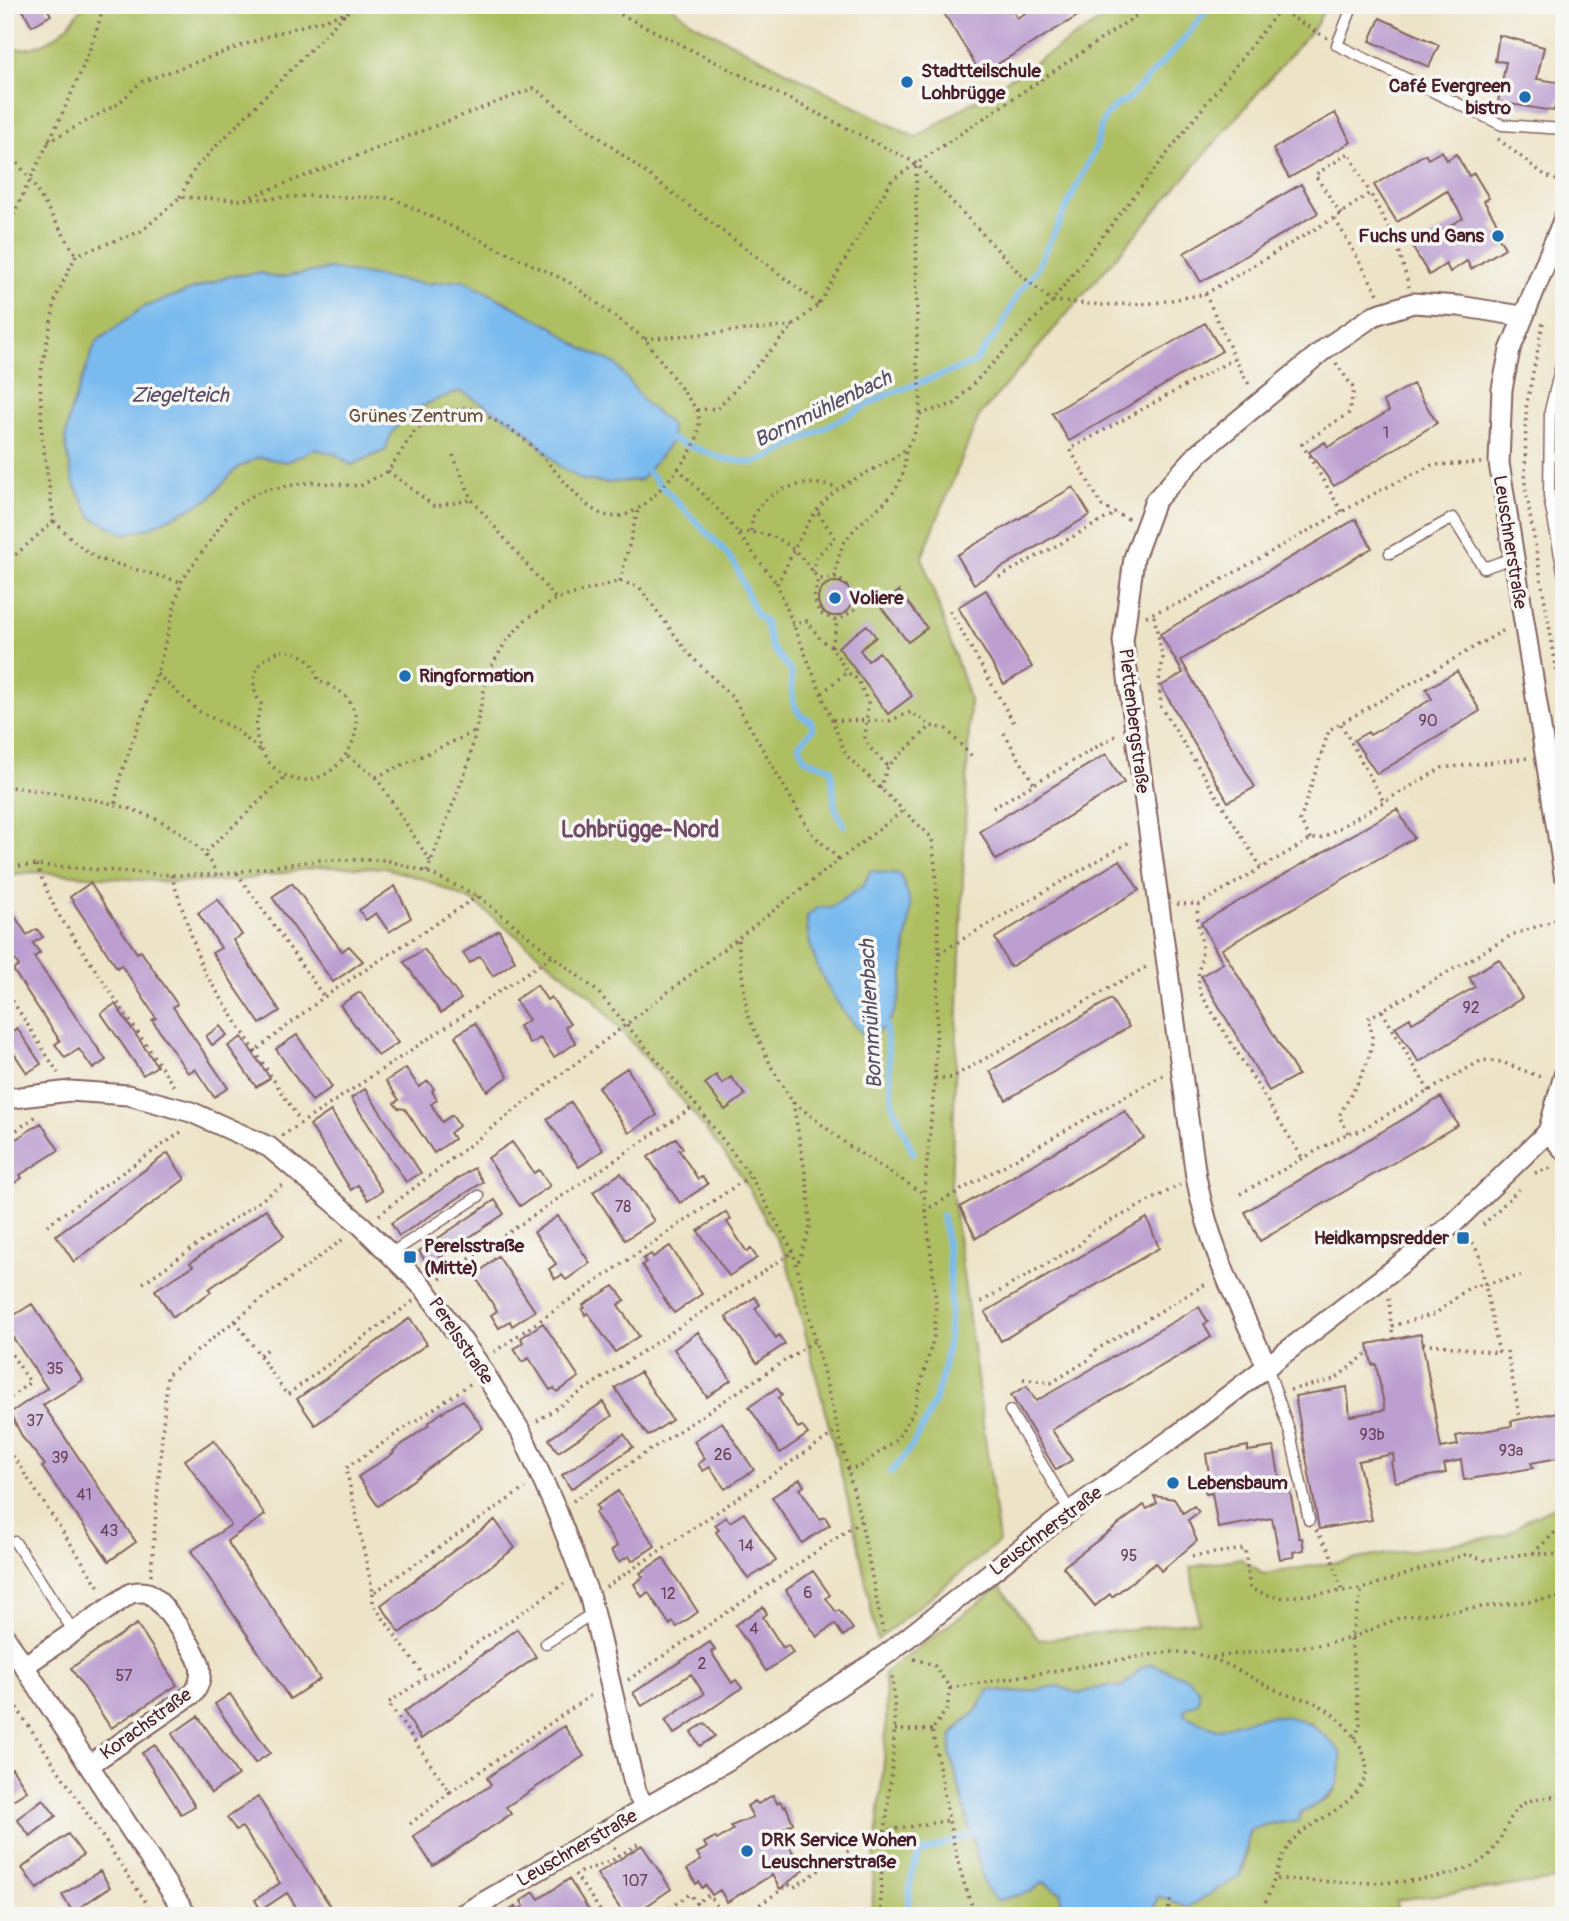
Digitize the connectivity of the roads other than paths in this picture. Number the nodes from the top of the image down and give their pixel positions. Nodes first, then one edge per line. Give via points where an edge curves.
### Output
1 (1353, 5) edge
2 (1564, 128) edge
3 (1564, 218) edge
4 (1556, 257) edge
5 (1521, 316) junction
6 (1564, 353) edge
7 (1390, 553) dead end
8 (1512, 558) junction
9 (1564, 576) edge
10 (1564, 874) edge
11 (1562, 1080) edge
12 (5, 1098) edge
13 (1548, 1132) junction
14 (1564, 1150) edge
15 (479, 1196) dead end
16 (390, 1254) junction
17 (1267, 1366) junction
18 (1010, 1411) dead end
19 (1070, 1511) junction
20 (1309, 1520) road end
21 (15, 1542) dead end
22 (591, 1605) junction
23 (74, 1632) junction
24 (5, 1637) edge
25 (547, 1643) dead end
26 (24, 1666) junction
27 (89, 1765) junction
28 (646, 1808) junction
29 (187, 1916) edge
30 (460, 1916) edge

1 - 2 lane via 1337,45 1502,125
3 - 4 street, Leuschnerstraße
4 - 5 street, Leuschnerstraße
5 - 8 street, Leuschnerstraße via 1502,389 1499,463
5 - 17 street, Plettenbergstraße via 1413,303 1376,315 1326,348 1199,453 1155,501 1134,558 1123,641 1196,1177 1205,1226
6 - 9 lane via 1550,411 1549,497
7 - 8 lane via 1453,517 1484,568
8 - 10 street, Leuschnerstraße
11 - 13 street, Leuschnerstraße
12 - 16 street, Perelsstraße via 70,1091 128,1095 197,1115 269,1147
13 - 14 street
13 - 17 street, Leuschnerstraße via 1466,1214
15 - 16 lane
16 - 22 street, Perelsstraße via 425,1289 521,1432
17 - 19 street, Leuschnerstraße
17 - 20 lane via 1290,1433
18 - 19 lane
19 - 28 street, Leuschnerstraße via 893,1664
21 - 23 lane
22 - 25 lane
22 - 28 street, Perelsstraße via 636,1792
23 - 26 street
23 - 27 street, Korachstraße via 131,1593 149,1594 197,1658 201,1675 194,1693
24 - 26 street, Korachstraße
26 - 27 street, Korachstraße
27 - 29 street, Korachstraße
28 - 30 street, Leuschnerstraße

